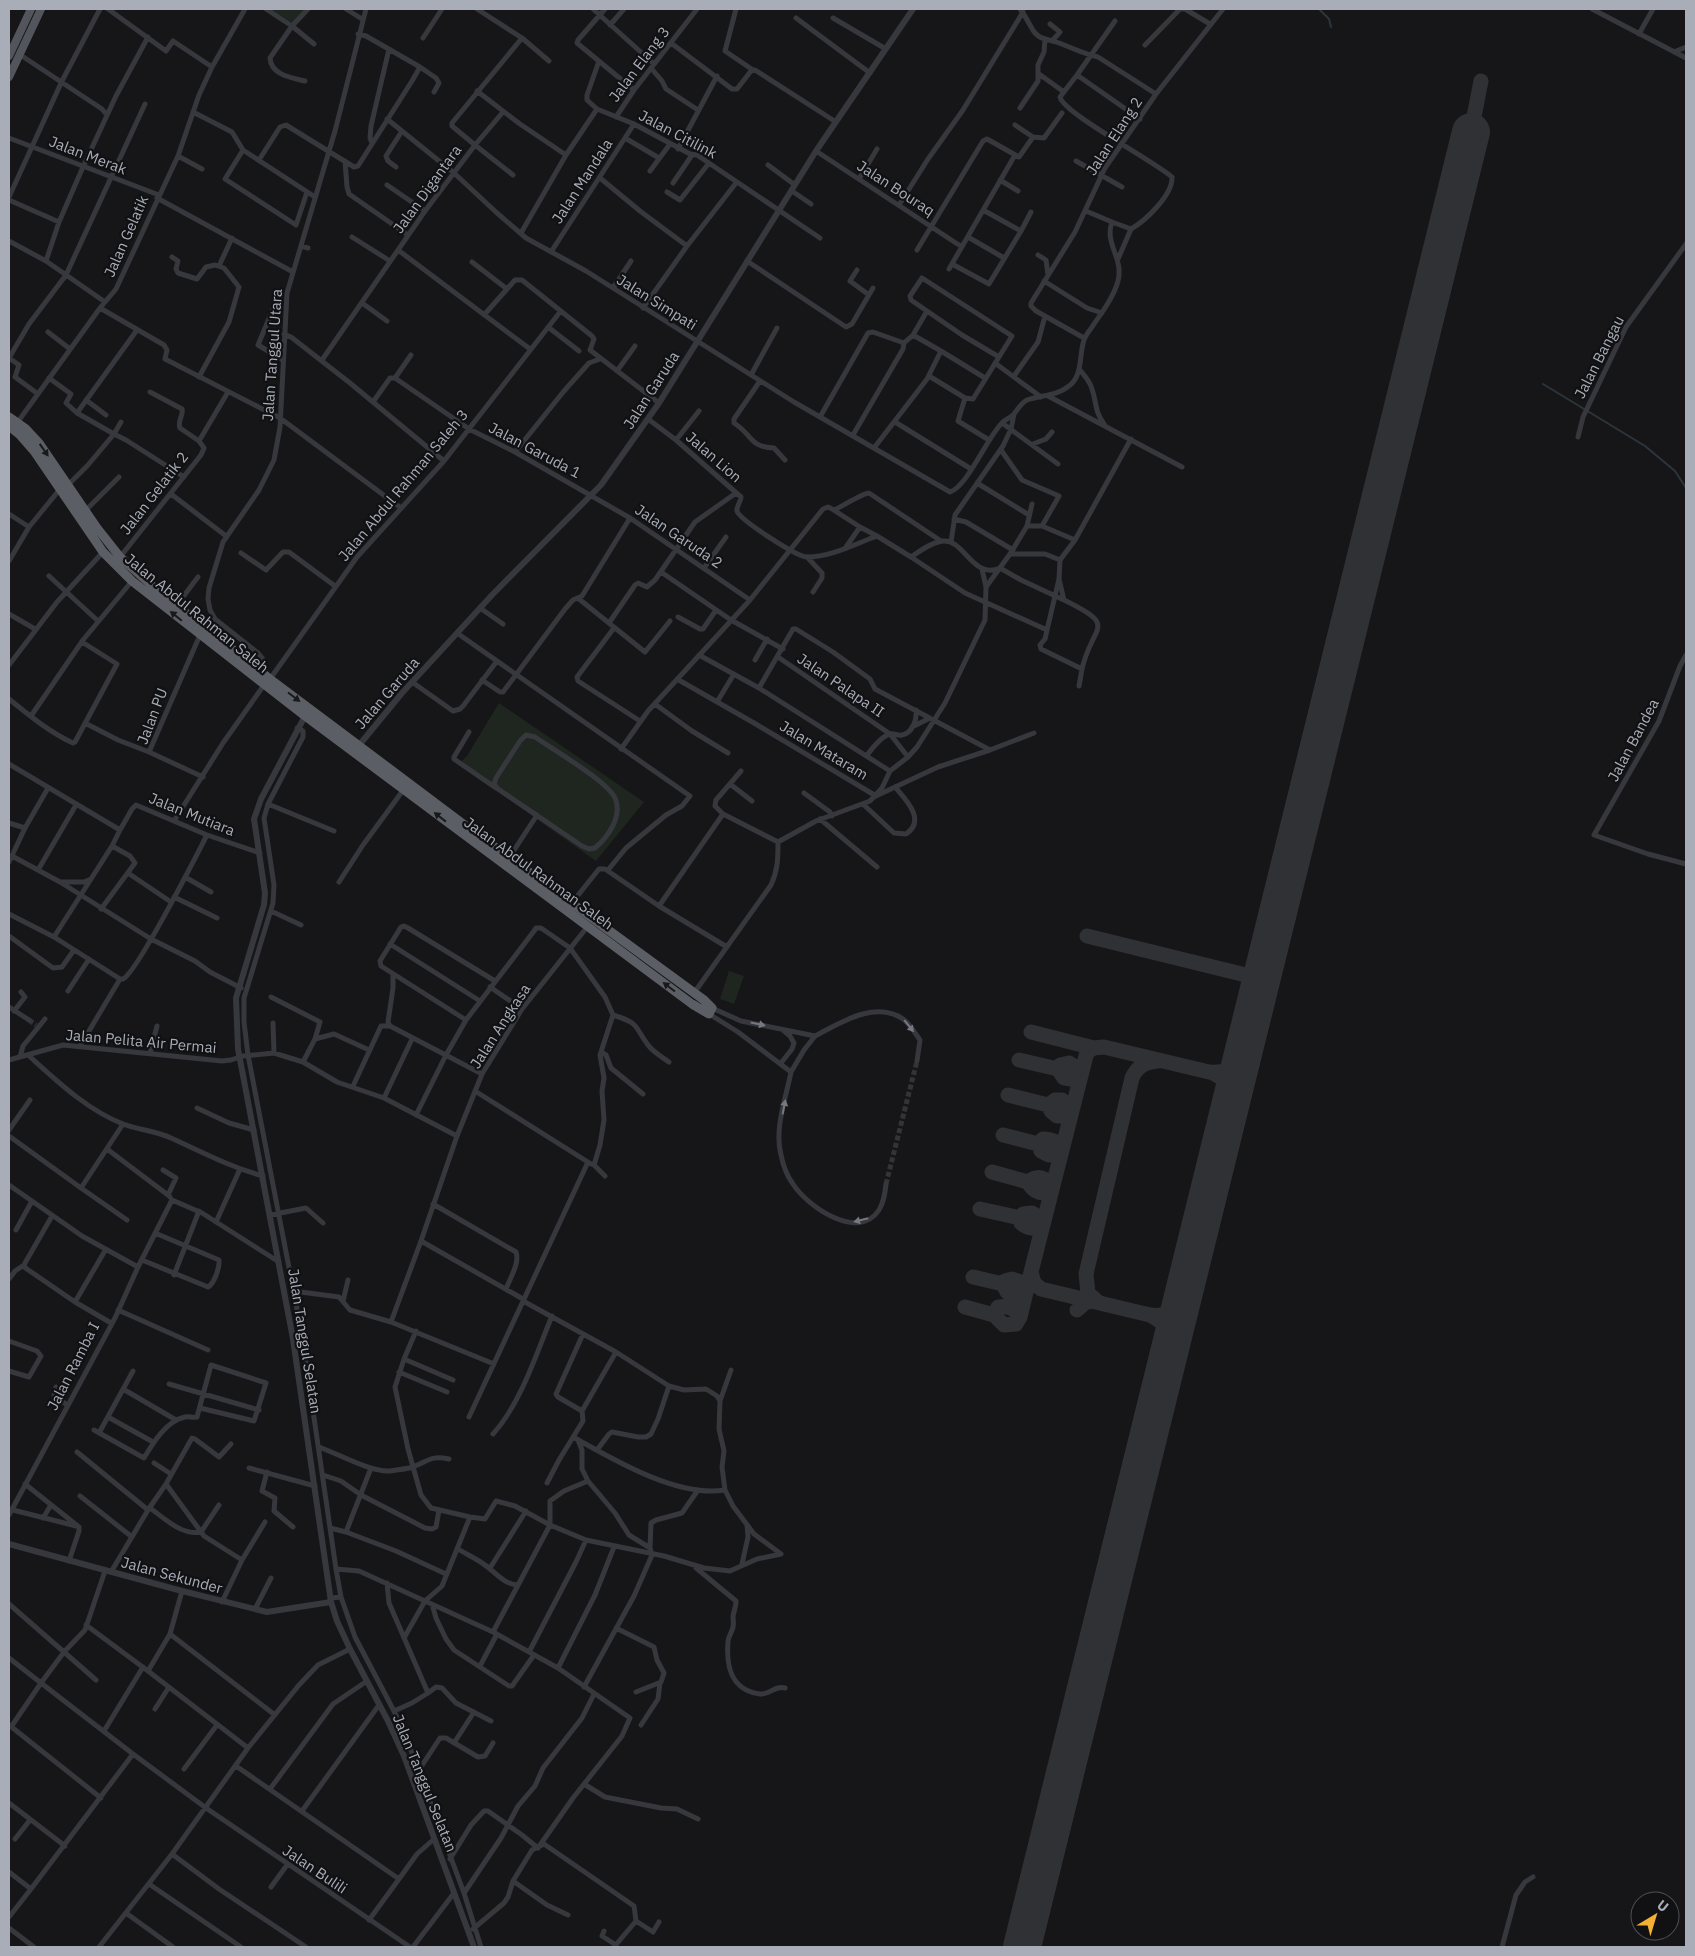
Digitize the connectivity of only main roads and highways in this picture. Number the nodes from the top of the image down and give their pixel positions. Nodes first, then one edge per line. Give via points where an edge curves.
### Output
1 (31, 9) edge
2 (41, 9) edge
3 (9, 56) edge
4 (9, 77) edge
5 (9, 417) edge
6 (13, 424) edge
7 (64, 487) junction
8 (222, 647) junction
9 (267, 682) junction
10 (356, 748) junction
11 (460, 827) junction
12 (623, 947) junction

1 - 3 main road
2 - 4 main road
5 - 6 highway, Jalan Abdul Rahman Saleh
6 - 7 highway, Jalan Abdul Rahman Saleh
7 - 8 highway, Jalan Abdul Rahman Saleh via 86,510 120,558
8 -> 7 highway, Jalan Abdul Rahman Saleh via 200,635 132,581 103,552
8 - 9 highway, Jalan Abdul Rahman Saleh
8 - 9 highway, Jalan Abdul Rahman Saleh via 258,669
9 -> 10 highway, Jalan Abdul Rahman Saleh
9 - 10 highway, Jalan Abdul Rahman Saleh via 305,716
10 - 11 highway, Jalan Abdul Rahman Saleh
11 -> 10 highway, Jalan Abdul Rahman Saleh via 404,790
11 - 12 highway, Jalan Abdul Rahman Saleh via 588,926
11 - 12 highway, Jalan Abdul Rahman Saleh via 572,904
12 -> 12 highway, Jalan Abdul Rahman Saleh via 693,993 711,1011 692,1004

